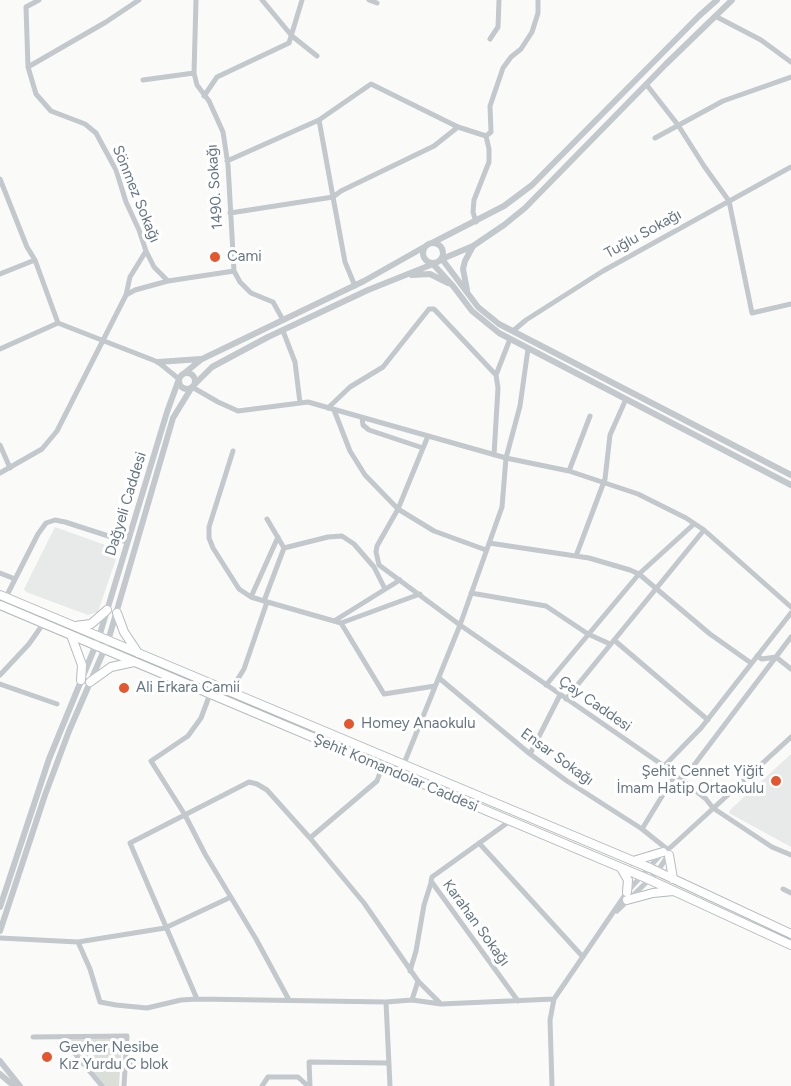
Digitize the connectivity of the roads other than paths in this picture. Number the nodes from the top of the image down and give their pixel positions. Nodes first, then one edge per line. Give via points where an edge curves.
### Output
1 (39, 0) edge
2 (139, 0) edge
3 (196, 0) edge
4 (262, 0) edge
5 (302, 0) edge
6 (369, 0) edge
7 (499, 0) edge
8 (538, 0) edge
9 (717, 0) edge
10 (732, 0) edge
11 (376, 3) dead end
12 (715, 16) junction
13 (292, 36) junction
14 (490, 39) dead end
15 (317, 56) dead end
16 (791, 62) edge
17 (28, 67) junction
18 (194, 73) junction
19 (791, 77) edge
20 (143, 80) dead end
21 (646, 84) junction
22 (204, 96) junction
23 (319, 120) junction
24 (678, 125) junction
25 (458, 128) junction
26 (486, 135) junction
27 (655, 138) dead end
28 (227, 161) junction
29 (791, 167) edge
30 (0, 179) edge
31 (2, 191) edge
32 (333, 197) junction
33 (729, 201) junction
34 (230, 213) junction
35 (476, 222) junction
36 (429, 245) junction
37 (473, 246) junction
38 (146, 251) junction
39 (442, 259) junction
40 (34, 260) junction
41 (433, 264) junction
42 (234, 271) junction
43 (0, 274) edge
44 (400, 277) junction
45 (168, 281) junction
46 (355, 286) junction
47 (453, 286) junction
48 (468, 294) junction
49 (126, 295) junction
50 (791, 304) edge
51 (283, 320) junction
52 (58, 323) junction
53 (283, 331) junction
54 (513, 332) junction
55 (102, 339) junction
56 (510, 339) junction
57 (0, 348) edge
58 (528, 349) junction
59 (202, 359) junction
60 (158, 362) junction
61 (496, 375) junction
62 (181, 377) junction
63 (193, 386) junction
64 (626, 399) junction
65 (300, 403) junction
66 (331, 409) junction
67 (590, 416) dead end
68 (362, 418) junction
69 (428, 436) junction
70 (0, 445) edge
71 (423, 448) junction
72 (233, 451) dead end
73 (494, 454) junction
74 (507, 458) junction
75 (10, 468) junction
76 (569, 471) junction
77 (0, 473) edge
78 (791, 475) edge
79 (603, 483) junction
80 (791, 485) edge
81 (398, 509) junction
82 (267, 519) dead end
83 (694, 524) junction
84 (704, 530) junction
85 (278, 537) junction
86 (128, 542) junction
87 (489, 543) junction
88 (284, 548) junction
89 (486, 550) junction
90 (576, 556) junction
91 (0, 573) edge
92 (639, 574) junction
93 (15, 579) junction
94 (400, 580) junction
95 (385, 589) junction
96 (656, 589) junction
97 (471, 593) junction
98 (420, 594) junction
99 (3, 596) edge
100 (251, 597) junction
101 (265, 601) junction
102 (0, 605) edge
103 (791, 607) edge
104 (107, 610) junction
105 (117, 613) junction
106 (791, 613) edge
107 (334, 621) junction
108 (341, 623) junction
109 (44, 624) junction
110 (460, 625) junction
111 (74, 626) junction
112 (588, 634) junction
113 (71, 635) junction
114 (99, 637) junction
115 (791, 637) edge
116 (108, 641) junction
117 (612, 642) junction
118 (95, 646) junction
119 (105, 651) junction
120 (138, 654) junction
121 (757, 656) junction
122 (776, 657) junction
123 (135, 662) junction
124 (752, 663) junction
125 (791, 669) edge
126 (0, 675) edge
127 (439, 678) junction
128 (81, 680) junction
129 (90, 682) junction
130 (0, 684) edge
131 (546, 685) junction
132 (435, 686) junction
133 (229, 693) junction
134 (210, 694) junction
135 (560, 694) junction
136 (566, 699) junction
137 (57, 704) dead end
138 (708, 720) junction
139 (791, 737) edge
140 (530, 754) junction
141 (403, 766) junction
142 (664, 766) junction
143 (382, 767) junction
144 (675, 775) junction
145 (682, 781) junction
146 (713, 808) junction
147 (185, 815) junction
148 (510, 821) junction
149 (642, 829) junction
150 (310, 838) junction
151 (479, 843) junction
152 (668, 851) junction
153 (791, 855) edge
154 (632, 861) junction
155 (620, 867) junction
156 (654, 870) junction
157 (645, 878) junction
158 (674, 879) junction
159 (431, 883) junction
160 (783, 889) dead end
161 (676, 891) junction
162 (791, 893) edge
163 (627, 896) junction
164 (231, 897) junction
165 (0, 907) edge
166 (165, 928) junction
167 (0, 931) edge
168 (791, 934) edge
169 (0, 938) edge
170 (78, 942) junction
171 (791, 945) edge
172 (583, 957) junction
173 (410, 971) junction
174 (418, 981) junction
175 (196, 999) junction
176 (554, 999) junction
177 (289, 1000) junction
178 (412, 1000) junction
179 (518, 1001) junction
180 (386, 1002) junction
181 (441, 1004) junction
182 (33, 1037) dead end
183 (62, 1038) junction
184 (0, 1061) edge
185 (125, 1063) junction
186 (389, 1064) junction
187 (150, 1065) dead end
188 (0, 1074) edge
189 (14, 1086) edge
190 (20, 1086) edge
191 (102, 1086) edge
192 (124, 1086) edge
193 (261, 1086) edge
194 (309, 1086) edge
195 (390, 1086) edge
196 (552, 1086) edge

1 - 17 street, Sönmez Sokağı via 26,7
2 - 17 street
3 - 18 street, 1490. Sokağı
4 - 13 street
5 - 13 street
6 - 11 street
7 - 14 street via 498,27
8 - 26 street via 532,32 503,68 490,106 491,132
9 - 35 street via 532,185
10 - 12 street
12 - 16 street via 761,40
12 - 21 street
13 - 15 street
13 - 22 street via 285,45 217,77
17 - 38 street, Sönmez Sokağı via 43,104 96,133 116,170
18 - 20 street
18 - 22 street, 1490. Sokağı
19 - 24 street via 723,101
21 - 24 street
21 - 37 street via 533,201
22 - 28 street, 1490. Sokağı via 223,132
23 - 25 street via 371,84
23 - 28 street
23 - 32 street
24 - 27 street
24 - 33 street
25 - 26 street
25 - 32 street via 434,146
26 - 35 street via 489,162 474,200
28 - 34 street, 1490. Sokağı
29 - 33 street, Tuğlu Sokağı
30 - 31 street
31 - 40 street
32 - 34 street
32 - 46 street via 345,262
33 - 50 street via 752,313
33 - 54 street, Tuğlu Sokağı via 581,284
34 - 42 street, 1490. Sokağı
35 - 36 street
36 - 39 street via 439,244
36 - 41 street via 423,256
36 - 46 street
37 - 39 street
37 - 48 street via 463,269
38 - 45 street, Sönmez Sokağı via 154,267
38 - 49 street via 130,277
39 - 41 street
39 - 48 street
40 - 43 street
40 - 52 street
41 - 44 street, Dağyeli Caddesi
41 - 47 street
42 - 45 street
42 - 51 street via 250,293 273,302
44 - 47 street via 430,274
44 - 53 street, Dağyeli Caddesi
45 - 49 street
46 - 51 street
47 - 56 street via 483,322
48 - 54 street via 487,315
49 - 55 street
51 - 59 street
52 - 55 street
52 - 57 street
53 - 63 street, Dağyeli Caddesi via 220,362
53 - 65 street via 295,362
54 - 78 street
55 - 60 street
55 - 75 street via 57,431 42,449
56 - 58 street
56 - 61 street
58 - 64 street
58 - 74 street
59 - 60 street
59 - 62 street
60 - 62 street
61 - 66 street via 434,309 429,309 383,367 350,387
61 - 73 street
62 - 63 street via 179,384 187,389
62 - 63 street via 192,375
62 - 86 street, Dağyeli Caddesi
63 - 65 street via 238,411
63 - 105 street, Dağyeli Caddesi via 173,418
64 - 79 street via 610,435
64 - 80 street
65 - 66 street
66 - 68 street
66 - 81 street via 365,476
67 - 76 street
68 - 69 street
68 - 71 street via 369,430
69 - 71 street, Çay Caddesi
69 - 73 street
70 - 75 street
71 - 81 street, Çay Caddesi
72 - 100 street via 208,527 209,538 239,589
73 - 74 street
74 - 76 street
74 - 87 street via 502,507
75 - 77 street
76 - 79 street
79 - 83 street via 638,494
79 - 90 street
81 - 89 street via 434,531
81 - 94 street, Çay Caddesi via 376,552 379,565
82 - 85 street
83 - 84 street
83 - 92 street
84 - 96 street
84 - 103 street
85 - 88 street
85 - 100 street
86 - 93 street via 55,520 46,522
86 - 104 street, Dağyeli Caddesi
87 - 89 street
87 - 90 street
88 - 95 street via 342,536 374,567
88 - 101 street
89 - 97 street
90 - 92 street
91 - 93 street
92 - 96 street
92 - 112 street
93 - 99 street
94 - 95 street
94 - 98 street, Çay Caddesi
95 - 107 street
96 - 117 street
96 - 124 street
97 - 110 street
97 - 112 street via 546,606
98 - 108 street
98 - 110 street, Çay Caddesi
99 - 111 main road, Şehit Komandolar Caddesi
100 - 101 street
101 - 107 street
101 - 133 street via 244,669
102 - 109 main road, Şehit Komandolar Caddesi
104 - 111 main road via 91,624
104 - 114 street, Dağyeli Caddesi
105 - 116 street, Dağyeli Caddesi
105 - 120 main road
106 - 121 street
107 - 108 street
108 - 132 street via 384,694
109 - 113 main road, Şehit Komandolar Caddesi
109 - 126 street
110 - 127 street
110 - 131 street, Çay Caddesi
111 - 114 main road, Şehit Komandolar Caddesi
112 - 117 street
112 - 131 street
113 - 118 main road, Şehit Komandolar Caddesi
113 - 128 main road via 82,665
114 - 116 main road, Şehit Komandolar Caddesi
114 - 118 street, Dağyeli Caddesi
115 - 122 street
116 - 119 street, Dağyeli Caddesi
116 - 120 main road, Şehit Komandolar Caddesi
117 - 136 street
117 - 138 street
118 - 119 main road, Şehit Komandolar Caddesi
118 - 128 street, Dağyeli Caddesi
119 - 123 main road, Şehit Komandolar Caddesi
119 - 129 street, Dağyeli Caddesi
120 - 133 main road, Şehit Komandolar Caddesi
121 - 122 street
121 - 124 street
122 - 125 street
122 - 145 street
123 - 129 main road via 111,667
123 - 134 main road, Şehit Komandolar Caddesi
124 - 138 street
127 - 132 street
127 - 140 street, Ensar Sokağı
128 - 165 street, Dağyeli Caddesi via 49,759
129 - 167 street, Dağyeli Caddesi via 45,795
130 - 137 street
131 - 135 street, Çay Caddesi
132 - 141 street
133 - 141 main road, Şehit Komandolar Caddesi
134 - 143 main road, Şehit Komandolar Caddesi
134 - 147 street via 201,718 188,736 151,762
135 - 136 street, Çay Caddesi
135 - 140 street
136 - 142 street, Çay Caddesi
138 - 142 street
139 - 146 street
140 - 149 street, Ensar Sokağı
141 - 154 main road, Şehit Komandolar Caddesi
142 - 144 street, Çay Caddesi
143 - 148 main road, Şehit Komandolar Caddesi
143 - 150 street via 377,781
144 - 145 street, Çay Caddesi
144 - 149 street
145 - 146 street, Çay Caddesi
146 - 152 street
146 - 153 street, Çay Caddesi via 771,847
147 - 150 street via 249,783 257,784
147 - 164 street
147 - 166 street via 130,843
148 - 151 street, Karahan Sokağı
148 - 155 main road, Şehit Komandolar Caddesi
149 - 152 street, Ensar Sokağı
150 - 173 street via 364,903
151 - 159 street, Karahan Sokağı via 432,877
151 - 172 street
152 - 154 main road
152 - 156 street
152 - 158 main road
154 - 156 main road, Şehit Komandolar Caddesi
155 - 157 main road, Şehit Komandolar Caddesi
155 - 163 main road via 628,880
156 - 157 street
156 - 158 main road, Şehit Komandolar Caddesi
157 - 161 main road, Şehit Komandolar Caddesi
157 - 163 street
158 - 168 main road, Şehit Komandolar Caddesi
159 - 173 street
159 - 179 street, Karahan Sokağı
160 - 162 street
161 - 163 main road
161 - 171 main road, Şehit Komandolar Caddesi
163 - 172 street
164 - 166 street
164 - 177 street
166 - 170 street
166 - 175 street
169 - 170 street
170 - 175 street via 100,1002 147,1008
172 - 176 street
173 - 174 street
174 - 178 street
174 - 181 street
175 - 177 street
176 - 179 street
176 - 196 street via 550,1020
177 - 180 street
178 - 180 street
178 - 181 street
179 - 181 street
180 - 186 street
182 - 183 street
183 - 185 street via 127,1036
183 - 191 street
184 - 190 street
185 - 187 street
185 - 192 street
186 - 194 street via 309,1062
186 - 195 street
188 - 189 street
193 - 194 street via 268,1077 298,1077

